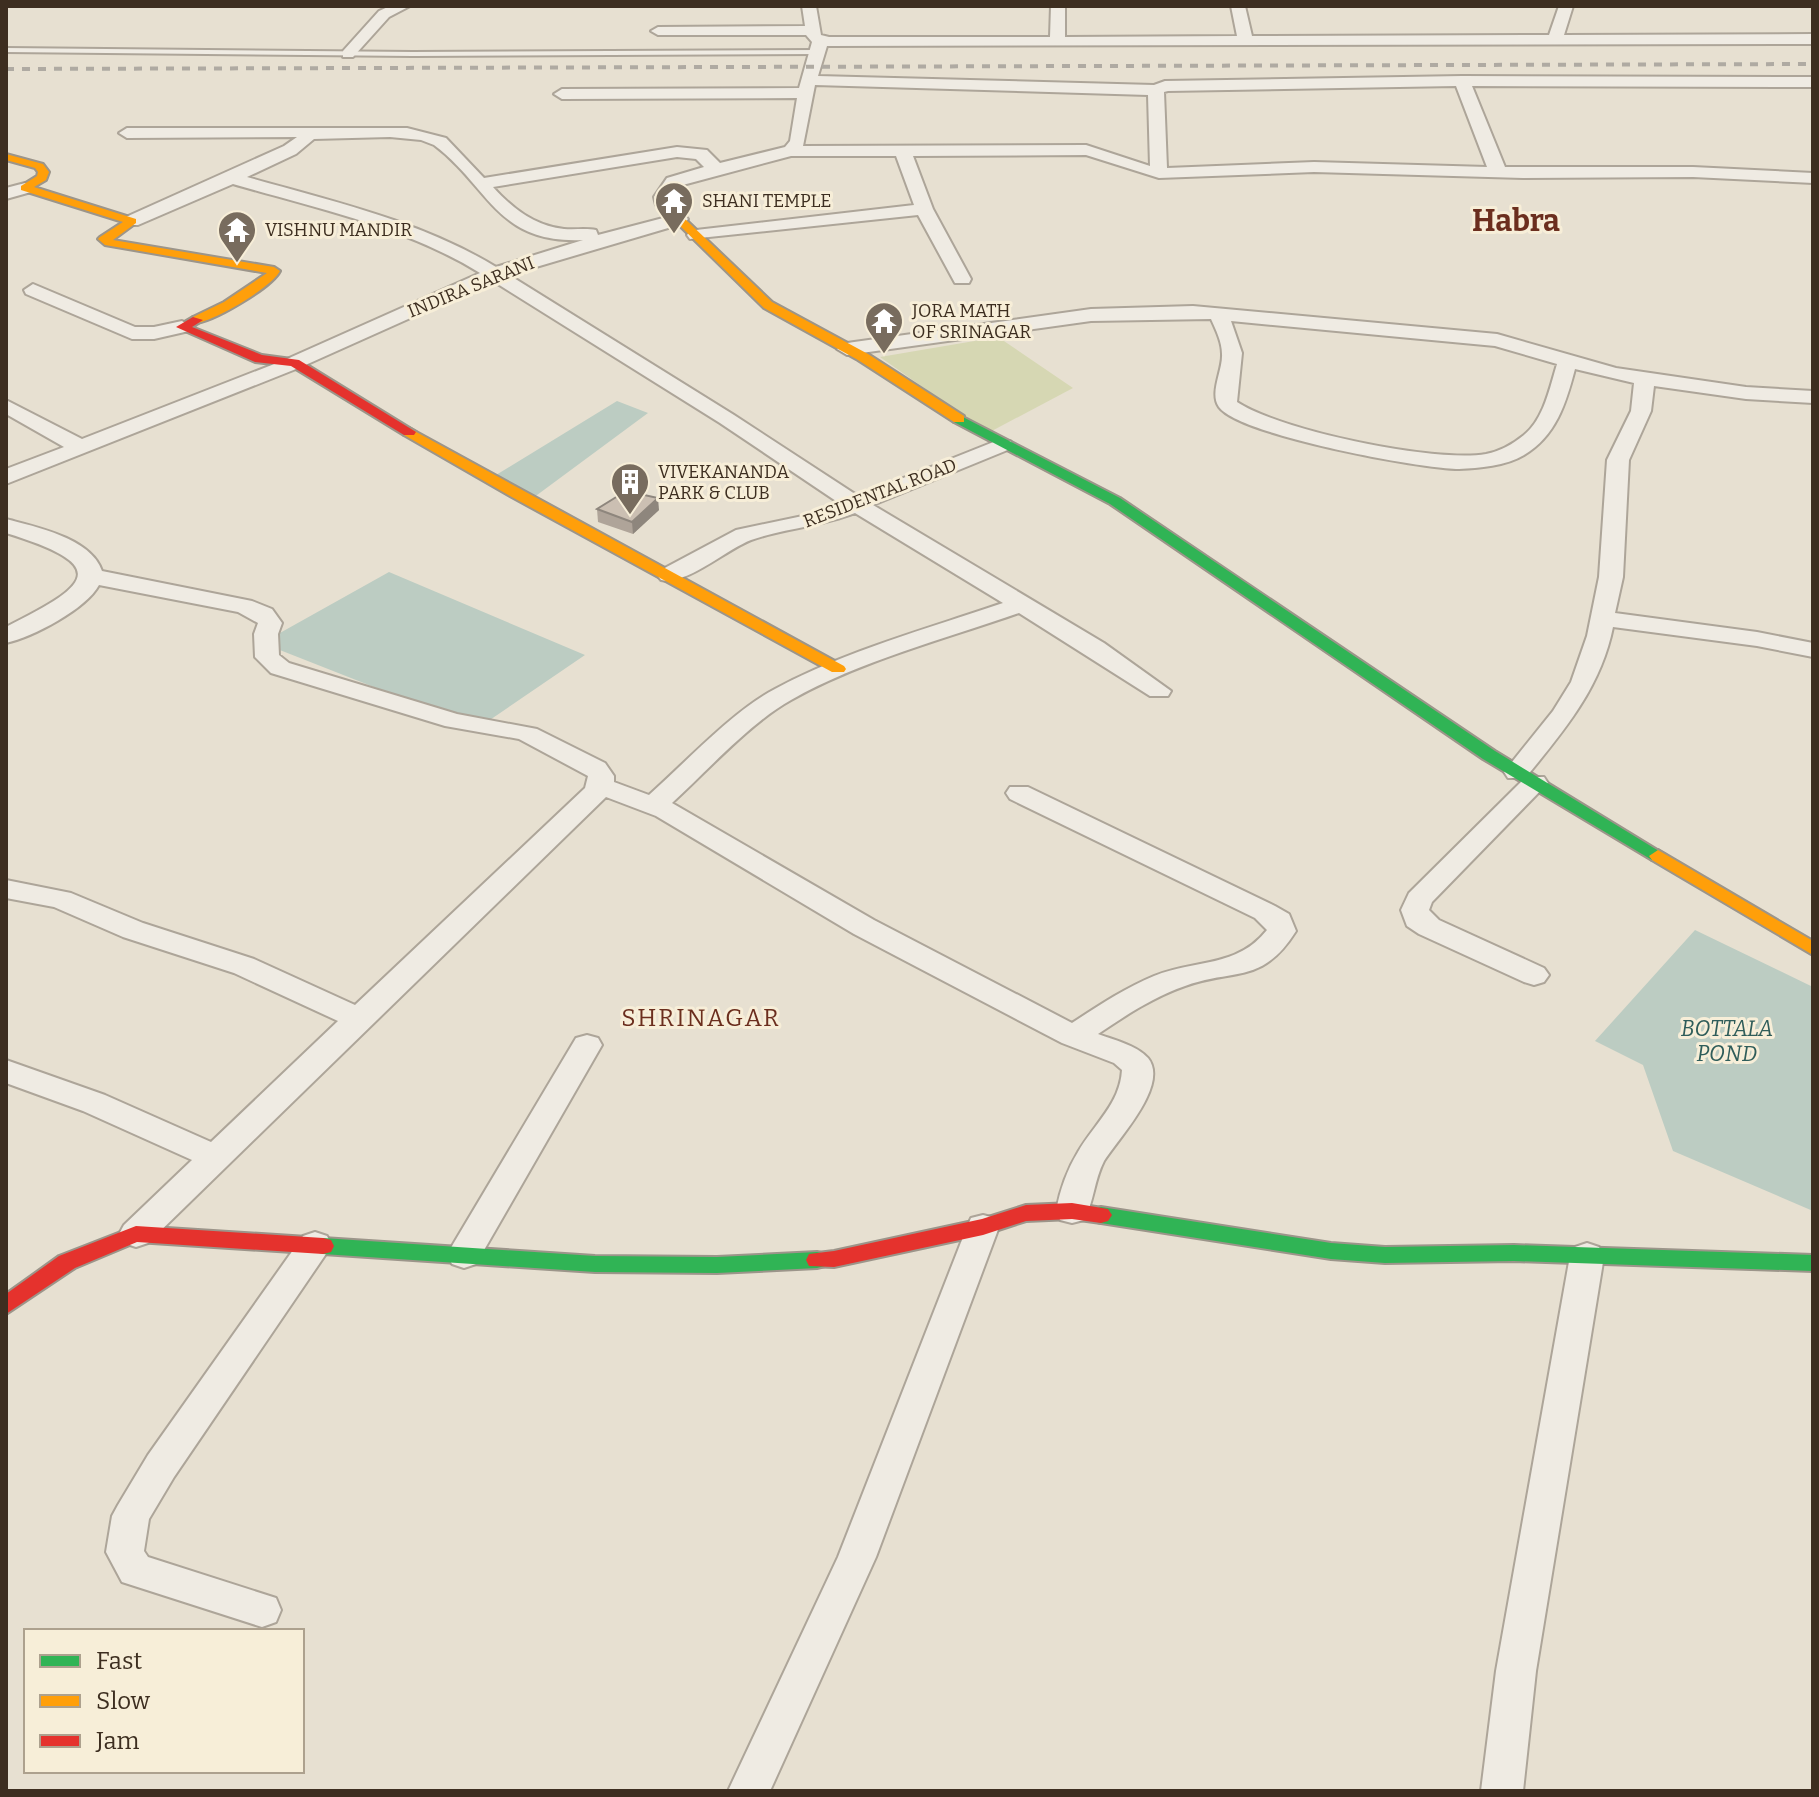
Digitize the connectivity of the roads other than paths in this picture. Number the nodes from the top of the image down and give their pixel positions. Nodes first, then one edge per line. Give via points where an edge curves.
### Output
1 (403, 6) edge
2 (809, 6) edge
3 (1058, 6) edge
4 (1238, 6) edge
5 (1566, 6) edge
6 (658, 31) dead end
7 (1813, 39) edge
8 (1245, 40) junction
9 (1555, 40) junction
10 (817, 41) junction
11 (1057, 41) junction
12 (6, 50) edge
13 (348, 54) junction
14 (1462, 81) junction
15 (1813, 82) edge
16 (807, 87) junction
17 (1156, 90) junction
18 (562, 94) dead end
19 (127, 133) dead end
20 (305, 134) junction
21 (902, 150) junction
22 (791, 151) junction
23 (6, 157) edge
24 (716, 169) junction
25 (1498, 172) junction
26 (1159, 173) junction
27 (231, 178) junction
28 (1813, 178) edge
29 (480, 184) junction
30 (25, 188) junction
31 (6, 194) edge
32 (924, 209) junction
33 (679, 219) junction
34 (132, 221) junction
35 (658, 224) junction
36 (696, 235) junction
37 (491, 275) junction
38 (962, 279) dead end
39 (33, 290) dead end
40 (1218, 314) junction
41 (182, 327) junction
42 (847, 349) junction
43 (1568, 359) junction
44 (294, 363) junction
45 (1645, 380) junction
46 (1813, 397) edge
47 (6, 406) edge
48 (1003, 445) junction
49 (80, 447) junction
50 (6, 477) edge
51 (855, 504) junction
52 (6, 526) edge
53 (669, 575) junction
54 (91, 576) junction
55 (1021, 604) junction
56 (1604, 619) junction
57 (6, 636) edge
58 (1813, 650) edge
59 (838, 669) junction
60 (1159, 691) dead end
61 (1526, 778) junction
62 (601, 786) junction
63 (1019, 793) dead end
64 (654, 805) junction
65 (6, 889) edge
66 (1813, 949) edge
67 (1534, 975) dead end
68 (361, 1019) junction
69 (1073, 1036) junction
70 (587, 1045) dead end
71 (6, 1071) edge
72 (214, 1157) junction
73 (1072, 1211) junction
74 (983, 1227) junction
75 (136, 1234) junction
76 (315, 1245) junction
77 (464, 1255) junction
78 (1587, 1256) junction
79 (1813, 1263) edge
80 (6, 1305) edge
81 (262, 1610) dead end
82 (749, 1791) edge
83 (1502, 1791) edge

1 - 13 street via 384,14
2 - 10 street
3 - 11 street
4 - 8 street
5 - 9 street
6 - 10 street
7 - 9 street
8 - 9 street
8 - 11 street
10 - 11 street
10 - 13 lane
10 - 16 street
12 - 13 lane
14 - 15 street
14 - 17 street
14 - 25 street
16 - 17 street
16 - 18 street
16 - 22 street via 798,141
17 - 26 street
19 - 20 street
20 - 27 street via 298,145
20 - 29 street via 433,138
21 - 22 street
21 - 26 street via 1086,150
21 - 32 street
22 - 24 street
23 - 30 street via 44,172
24 - 29 street via 701,154 677,152
24 - 33 street via 673,182 663,197
25 - 26 street via 1314,167
25 - 28 street
27 - 34 street
27 - 37 street via 430,240
29 - 35 street via 521,223 563,237
30 - 31 street
30 - 34 street
32 - 36 street
32 - 38 street
33 - 35 street, INDIRA SARANI
33 - 36 street
34 - 41 street via 104,239 118,246 274,271 243,295
35 - 37 street, INDIRA SARANI
36 - 42 street via 768,305
37 - 44 street, INDIRA SARANI
37 - 51 street via 585,329
39 - 41 street via 132,333
40 - 42 street via 1091,315
40 - 43 street via 1475,337
40 - 43 street via 1232,359 1228,405 1256,420 1408,458 1492,458 1511,453 1533,439 1549,418
41 - 44 street via 260,359
42 - 48 street
43 - 45 street
44 - 49 street, INDIRA SARANI
44 - 53 street via 517,497
45 - 46 street
45 - 56 street via 1641,411 1618,460
47 - 49 street
48 - 51 street, RESIDENTAL ROAD
48 - 61 street via 1115,501
49 - 50 street, INDIRA SARANI
51 - 53 street, RESIDENTAL ROAD via 796,526 744,535
51 - 55 street
52 - 54 street via 80,556
53 - 59 street
54 - 57 street via 71,600
54 - 62 street via 264,614 270,623 267,657 280,668 454,721 528,734 596,769
55 - 59 street
55 - 60 street
56 - 58 street
56 - 61 street via 1583,682
59 - 64 street via 763,707
61 - 66 street
61 - 67 street via 1419,899 1415,910 1417,919 1429,927
62 - 64 street
62 - 68 street
63 - 69 street via 1265,912 1279,921 1282,931 1253,962 1177,978
64 - 69 street via 864,927
65 - 68 street via 61,899 133,930 244,966
68 - 72 street
69 - 73 street via 1125,1056 1137,1066 1138,1079 1131,1101 1089,1160
70 - 77 street
71 - 72 street via 94,1103
72 - 75 street
73 - 74 street via 1032,1211
73 - 78 street via 1331,1251
74 - 77 street via 834,1259 787,1263 595,1264
74 - 82 street via 857,1557
75 - 76 street
75 - 80 street via 102,1244 40,1276
76 - 77 street
76 - 81 street via 161,1466 131,1516 125,1552 135,1570
78 - 79 street
78 - 83 street via 1516,1671

